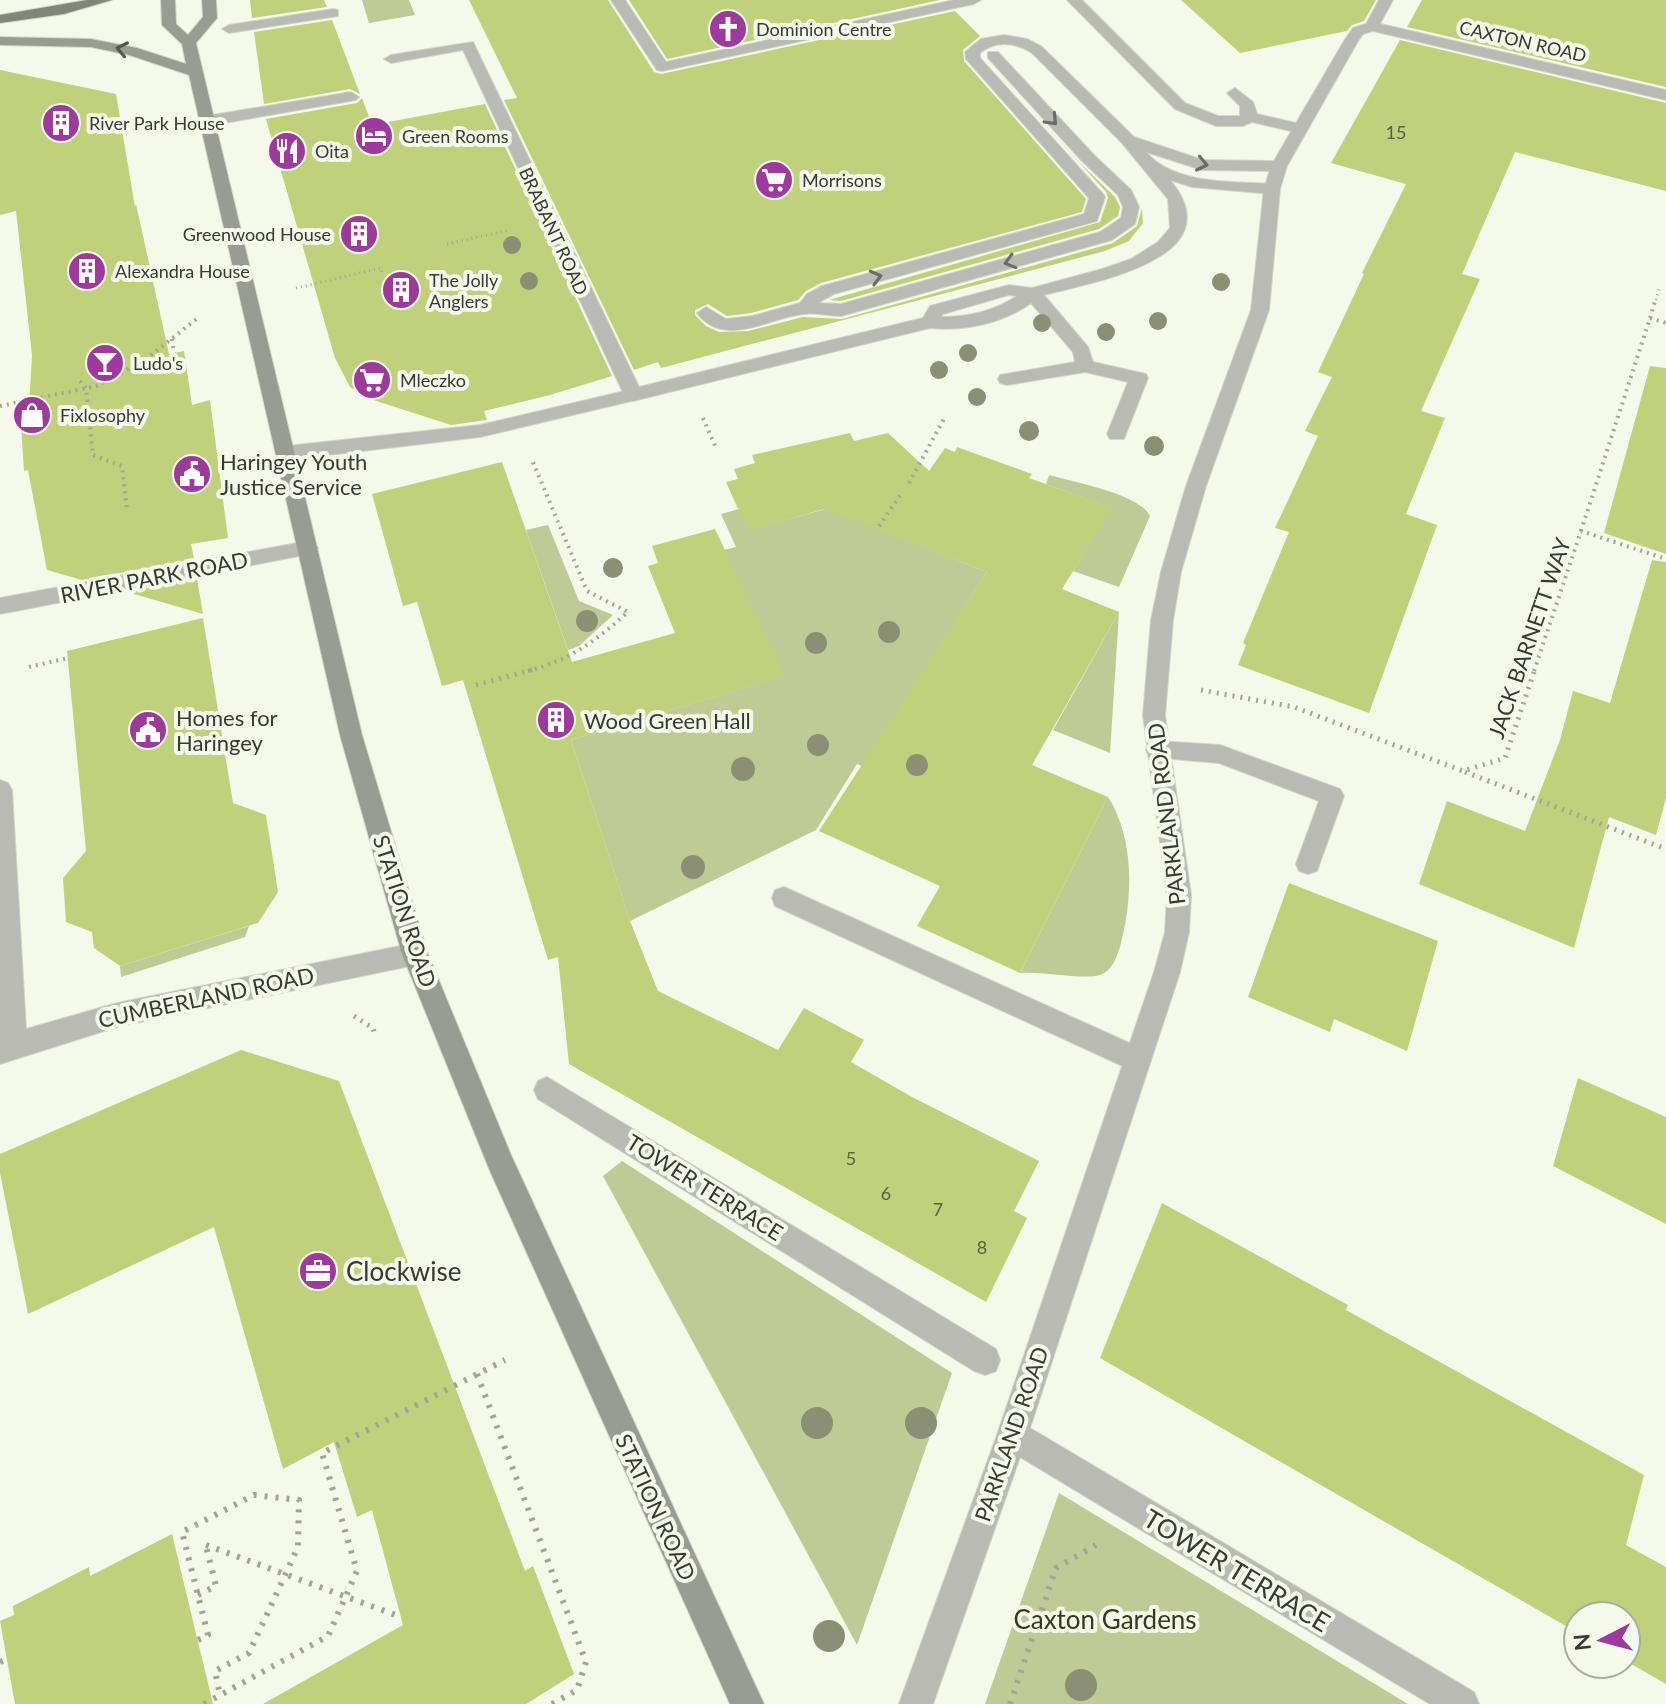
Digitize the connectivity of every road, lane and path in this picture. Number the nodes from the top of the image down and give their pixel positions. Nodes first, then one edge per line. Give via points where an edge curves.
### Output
1 (45, 0) edge
2 (105, 0) edge
3 (168, 0) edge
4 (209, 0) edge
5 (618, 0) edge
6 (974, 0) edge
7 (1074, 0) edge
8 (1386, 0) edge
9 (333, 13) dead end
10 (4, 18) edge
11 (1372, 26) junction
12 (229, 29) dead end
13 (0, 41) edge
14 (189, 43) junction
15 (1040, 53) junction
16 (391, 59) dead end
17 (196, 72) junction
18 (1235, 93) dead end
19 (1666, 95) edge
20 (351, 97) dead end
21 (1249, 117) junction
22 (207, 121) junction
23 (1299, 128) junction
24 (1128, 140) junction
25 (1153, 169) junction
26 (1276, 178) junction
27 (549, 221) junction
28 (447, 244) dead end
29 (382, 272) dead end
30 (1660, 286) dead end
31 (296, 288) dead end
32 (1032, 293) junction
33 (806, 307) junction
34 (706, 313) dead end
35 (199, 317) dead end
36 (1650, 318) junction
37 (1666, 323) edge
38 (172, 339) junction
39 (174, 353) dead end
40 (1085, 366) junction
41 (1007, 379) dead end
42 (80, 381) dead end
43 (86, 388) junction
44 (633, 395) junction
45 (0, 406) edge
46 (699, 409) dead end
47 (945, 417) dead end
48 (1117, 434) dead end
49 (716, 448) dead end
50 (287, 453) junction
51 (530, 455) dead end
52 (909, 483) dead end
53 (901, 494) dead end
54 (127, 510) dead end
55 (879, 526) dead end
56 (1581, 531) junction
57 (308, 548) junction
58 (1666, 559) edge
59 (0, 606) edge
60 (68, 658) dead end
61 (29, 667) dead end
62 (1155, 681) junction
63 (476, 685) dead end
64 (1157, 750) junction
65 (1463, 771) junction
66 (0, 790) edge
67 (1666, 849) edge
68 (1308, 864) dead end
69 (784, 898) dead end
70 (415, 954) junction
71 (354, 1016) dead end
72 (375, 1035) dead end
73 (7, 1049) edge
74 (1138, 1060) junction
75 (547, 1090) dead end
76 (505, 1360) dead end
77 (985, 1360) dead end
78 (477, 1374) junction
79 (1012, 1435) junction
80 (1109, 1537) dead end
81 (286, 1573) junction
82 (198, 1595) junction
83 (346, 1595) junction
84 (401, 1617) dead end
85 (198, 1640) dead end
86 (220, 1695) junction
87 (204, 1704) edge
88 (552, 1704) edge
89 (747, 1704) edge
90 (916, 1704) edge
91 (1010, 1704) edge
92 (1462, 1704) edge

1 - 10 main road
2 - 10 main road
3 - 14 street, STATION ROAD via 169,25
4 - 14 street via 210,18
5 - 6 street via 662,67
7 - 21 street via 1190,112 1216,121
8 - 11 street, PARKLAND ROAD
9 - 12 street
11 - 19 street, CAXTON ROAD
11 - 23 street, PARKLAND ROAD via 1358,31
17 -> 13 street via 91,43
14 - 17 street, STATION ROAD
15 - 24 street
33 -> 15 street via 828,290 1091,217 1097,197 972,55 978,46 1009,38 1021,39
15 -> 33 street via 1017,46 992,53 1125,193 1129,220 1106,236 841,310
16 - 27 street, BRABANT ROAD via 468,45
17 - 22 street, STATION ROAD
18 - 21 street via 1248,105
20 - 22 street
21 - 23 street
22 - 50 street, STATION ROAD
23 - 26 street, PARKLAND ROAD
24 - 25 street
24 -> 26 street via 1202,165
25 - 26 street via 1192,182
25 - 32 street via 1179,209 1178,228 1164,246 1137,263
26 - 62 street, PARKLAND ROAD via 1260,310 1175,558
27 - 28 path
27 - 44 street, BRABANT ROAD
29 - 31 path via 381,268
30 - 36 path, JACK BARNETT WAY
32 - 40 street via 1082,351
32 - 44 street via 1020,305 984,316 948,325 930,322
33 - 34 street via 740,325 723,325
35 - 38 path
36 - 37 path
36 - 56 path, JACK BARNETT WAY
38 - 39 path
38 - 43 path via 145,360
40 - 41 street
40 - 48 street via 1139,378
42 - 43 path
43 - 45 path
43 - 54 path via 93,455 122,466
44 - 50 street via 452,436
46 - 49 path
47 - 52 path
50 - 57 street, STATION ROAD
51 - 63 path via 587,591 628,612 561,662
53 - 55 path
56 - 58 path, JACK BARNETT WAY
56 - 65 path, JACK BARNETT WAY via 1505,758
57 - 59 street, RIVER PARK ROAD
57 - 70 street, STATION ROAD via 351,735
60 - 61 path
62 - 64 street, PARKLAND ROAD
62 - 65 path via 1294,707
64 - 68 street via 1220,754 1332,796
64 - 74 street, PARKLAND ROAD via 1179,895 1177,932
65 - 67 path
66 - 73 street
69 - 74 street
70 - 73 street, CUMBERLAND ROAD via 131,1012
70 - 89 street, STATION ROAD via 500,1162
71 - 72 path
74 - 79 street, PARKLAND ROAD
75 - 77 street, TOWER TERRACE
76 - 78 path
78 - 83 path via 322,1453 357,1571
78 - 88 path via 586,1662 577,1690
79 - 90 street, PARKLAND ROAD
79 - 92 street, TOWER TERRACE
80 - 91 path via 1056,1568
81 - 82 path via 206,1545 216,1586
81 - 82 path via 298,1547 299,1500 254,1495 182,1532
81 - 83 path
81 - 86 path via 249,1653 215,1671
82 - 85 path via 208,1635
83 - 84 path
83 - 86 path via 328,1636
86 - 87 path

